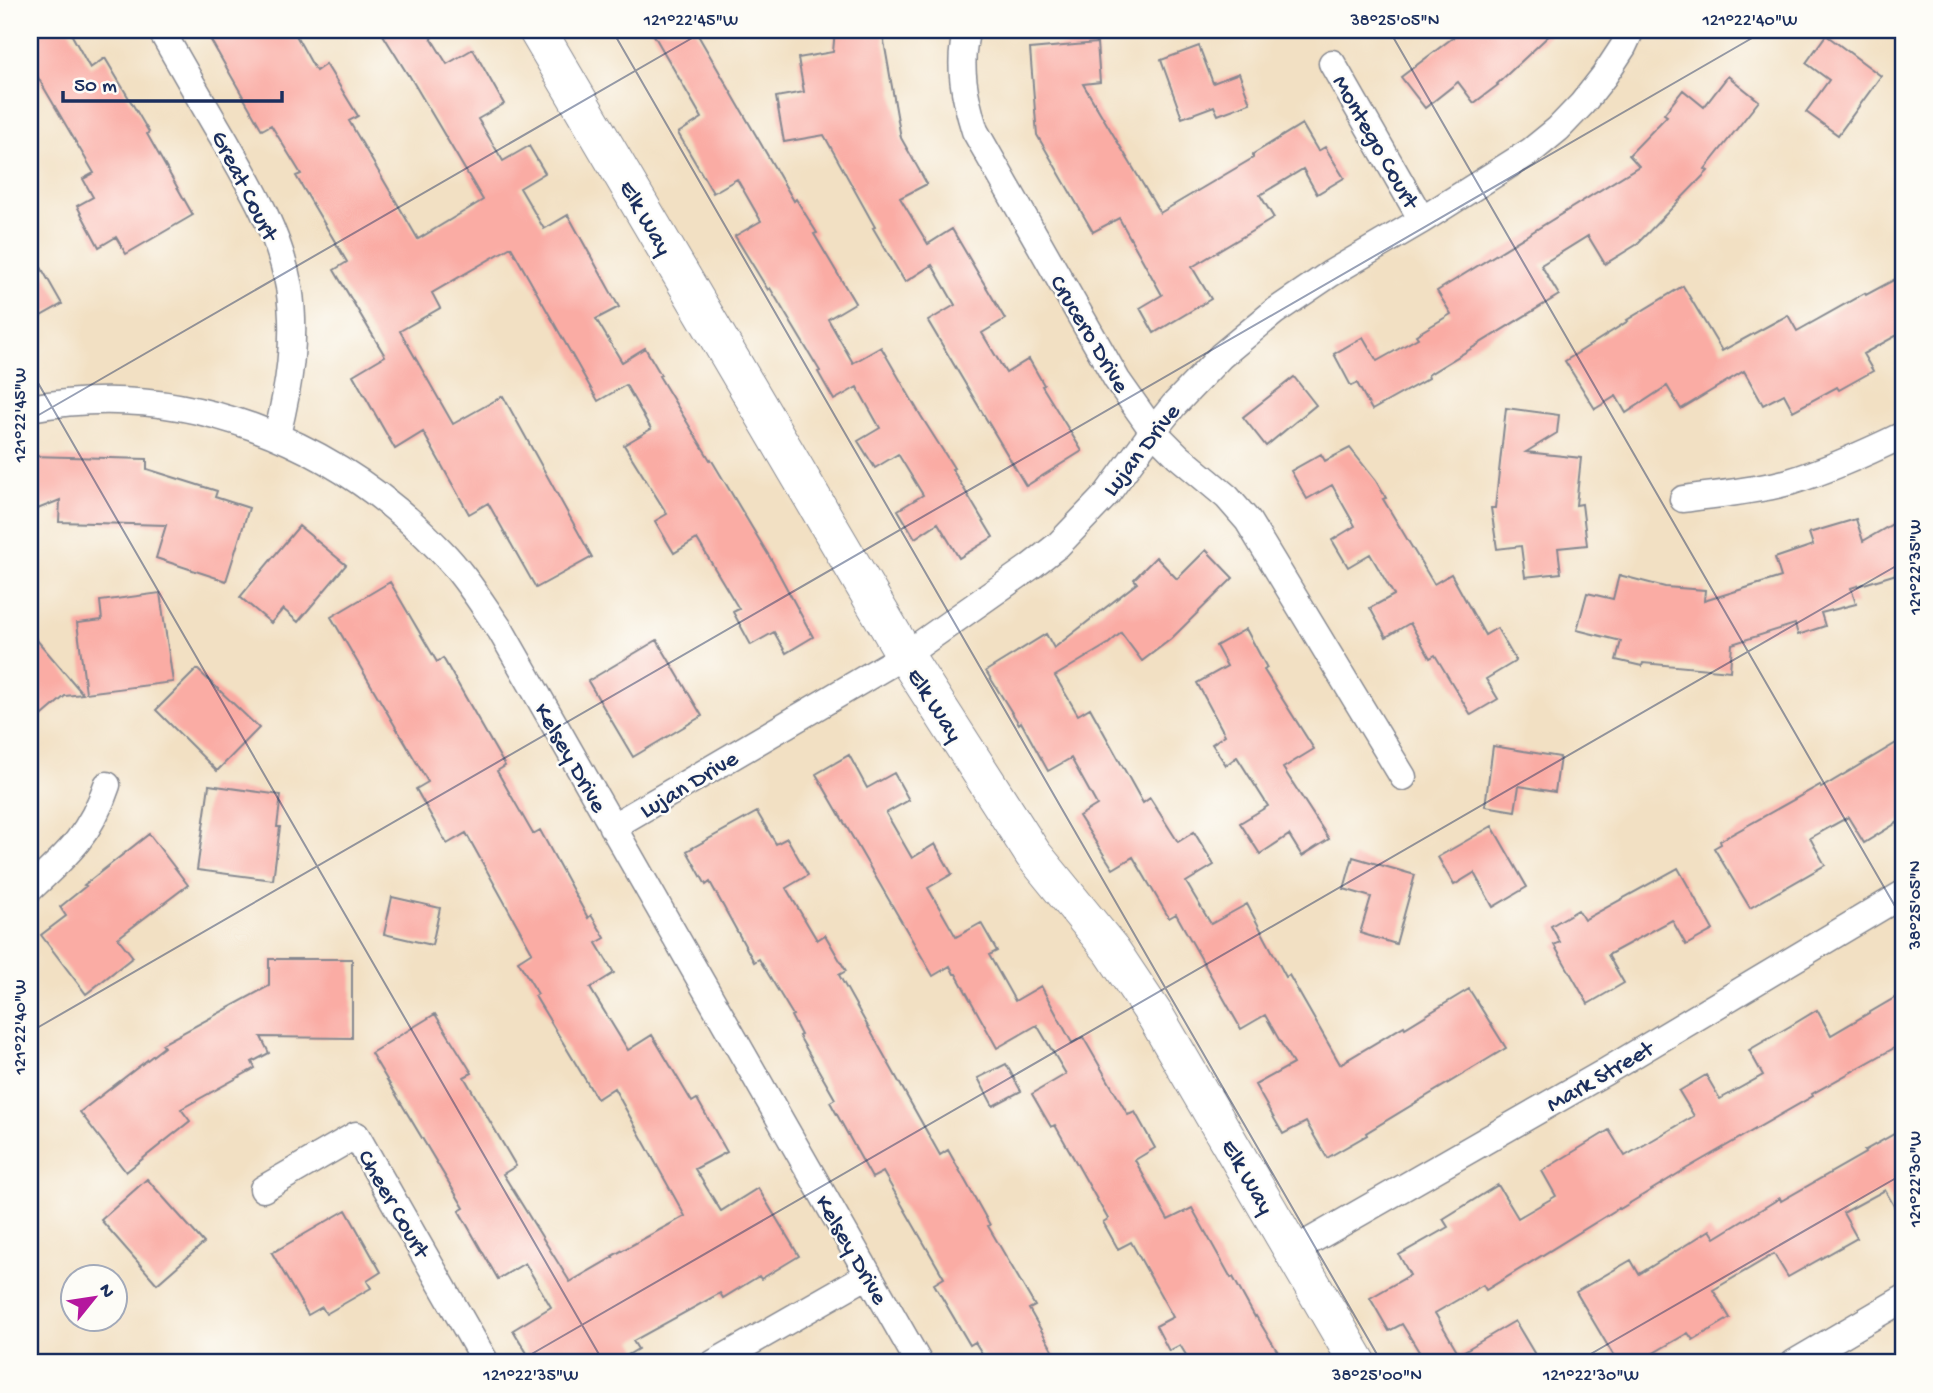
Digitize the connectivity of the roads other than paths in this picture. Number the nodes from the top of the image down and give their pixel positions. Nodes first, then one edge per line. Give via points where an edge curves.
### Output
1 (161, 30) edge
2 (537, 30) edge
3 (967, 30) edge
4 (1631, 30) edge
5 (1332, 63) dead end
6 (1422, 220) junction
7 (30, 408) edge
8 (1153, 431) junction
9 (1903, 435) edge
10 (277, 436) junction
11 (1683, 499) dead end
12 (905, 655) junction
13 (1403, 777) dead end
14 (107, 785) dead end
15 (612, 827) junction
16 (30, 889) edge
17 (1903, 894) edge
18 (263, 1189) dead end
19 (1293, 1251) junction
20 (868, 1275) junction
21 (1903, 1299) edge
22 (486, 1363) edge
23 (714, 1363) edge
24 (919, 1363) edge
25 (1358, 1363) edge
26 (1794, 1363) edge

1 - 10 street, Great Court via 269,221 281,255 289,288 292,359
2 - 12 street, Elk Way
3 - 8 street, Crucero Drive via 962,68 975,131 1117,380
4 - 6 street, Lujan Drive via 1604,76 1558,129
5 - 6 street, Montego Court
6 - 8 street, Lujan Drive via 1273,312 1221,356
7 - 10 street, Kelsey Drive via 142,402 213,414
8 - 12 street, Lujan Drive via 1107,494 1058,545
8 - 13 street, Crucero Drive via 1248,520
9 - 11 street via 1789,482
10 - 15 street, Kelsey Drive via 337,466 392,505 463,576 501,631
12 - 15 street, Lujan Drive
12 - 19 street, Elk Way via 1033,854 1112,951 1156,1017
14 - 16 street via 83,836
15 - 20 street, Kelsey Drive
17 - 19 street, Mark Street
18 - 22 street, Cheer Court via 356,1135
19 - 25 street, Elk Way
20 - 23 street
20 - 24 street, Kelsey Drive
21 - 26 street

